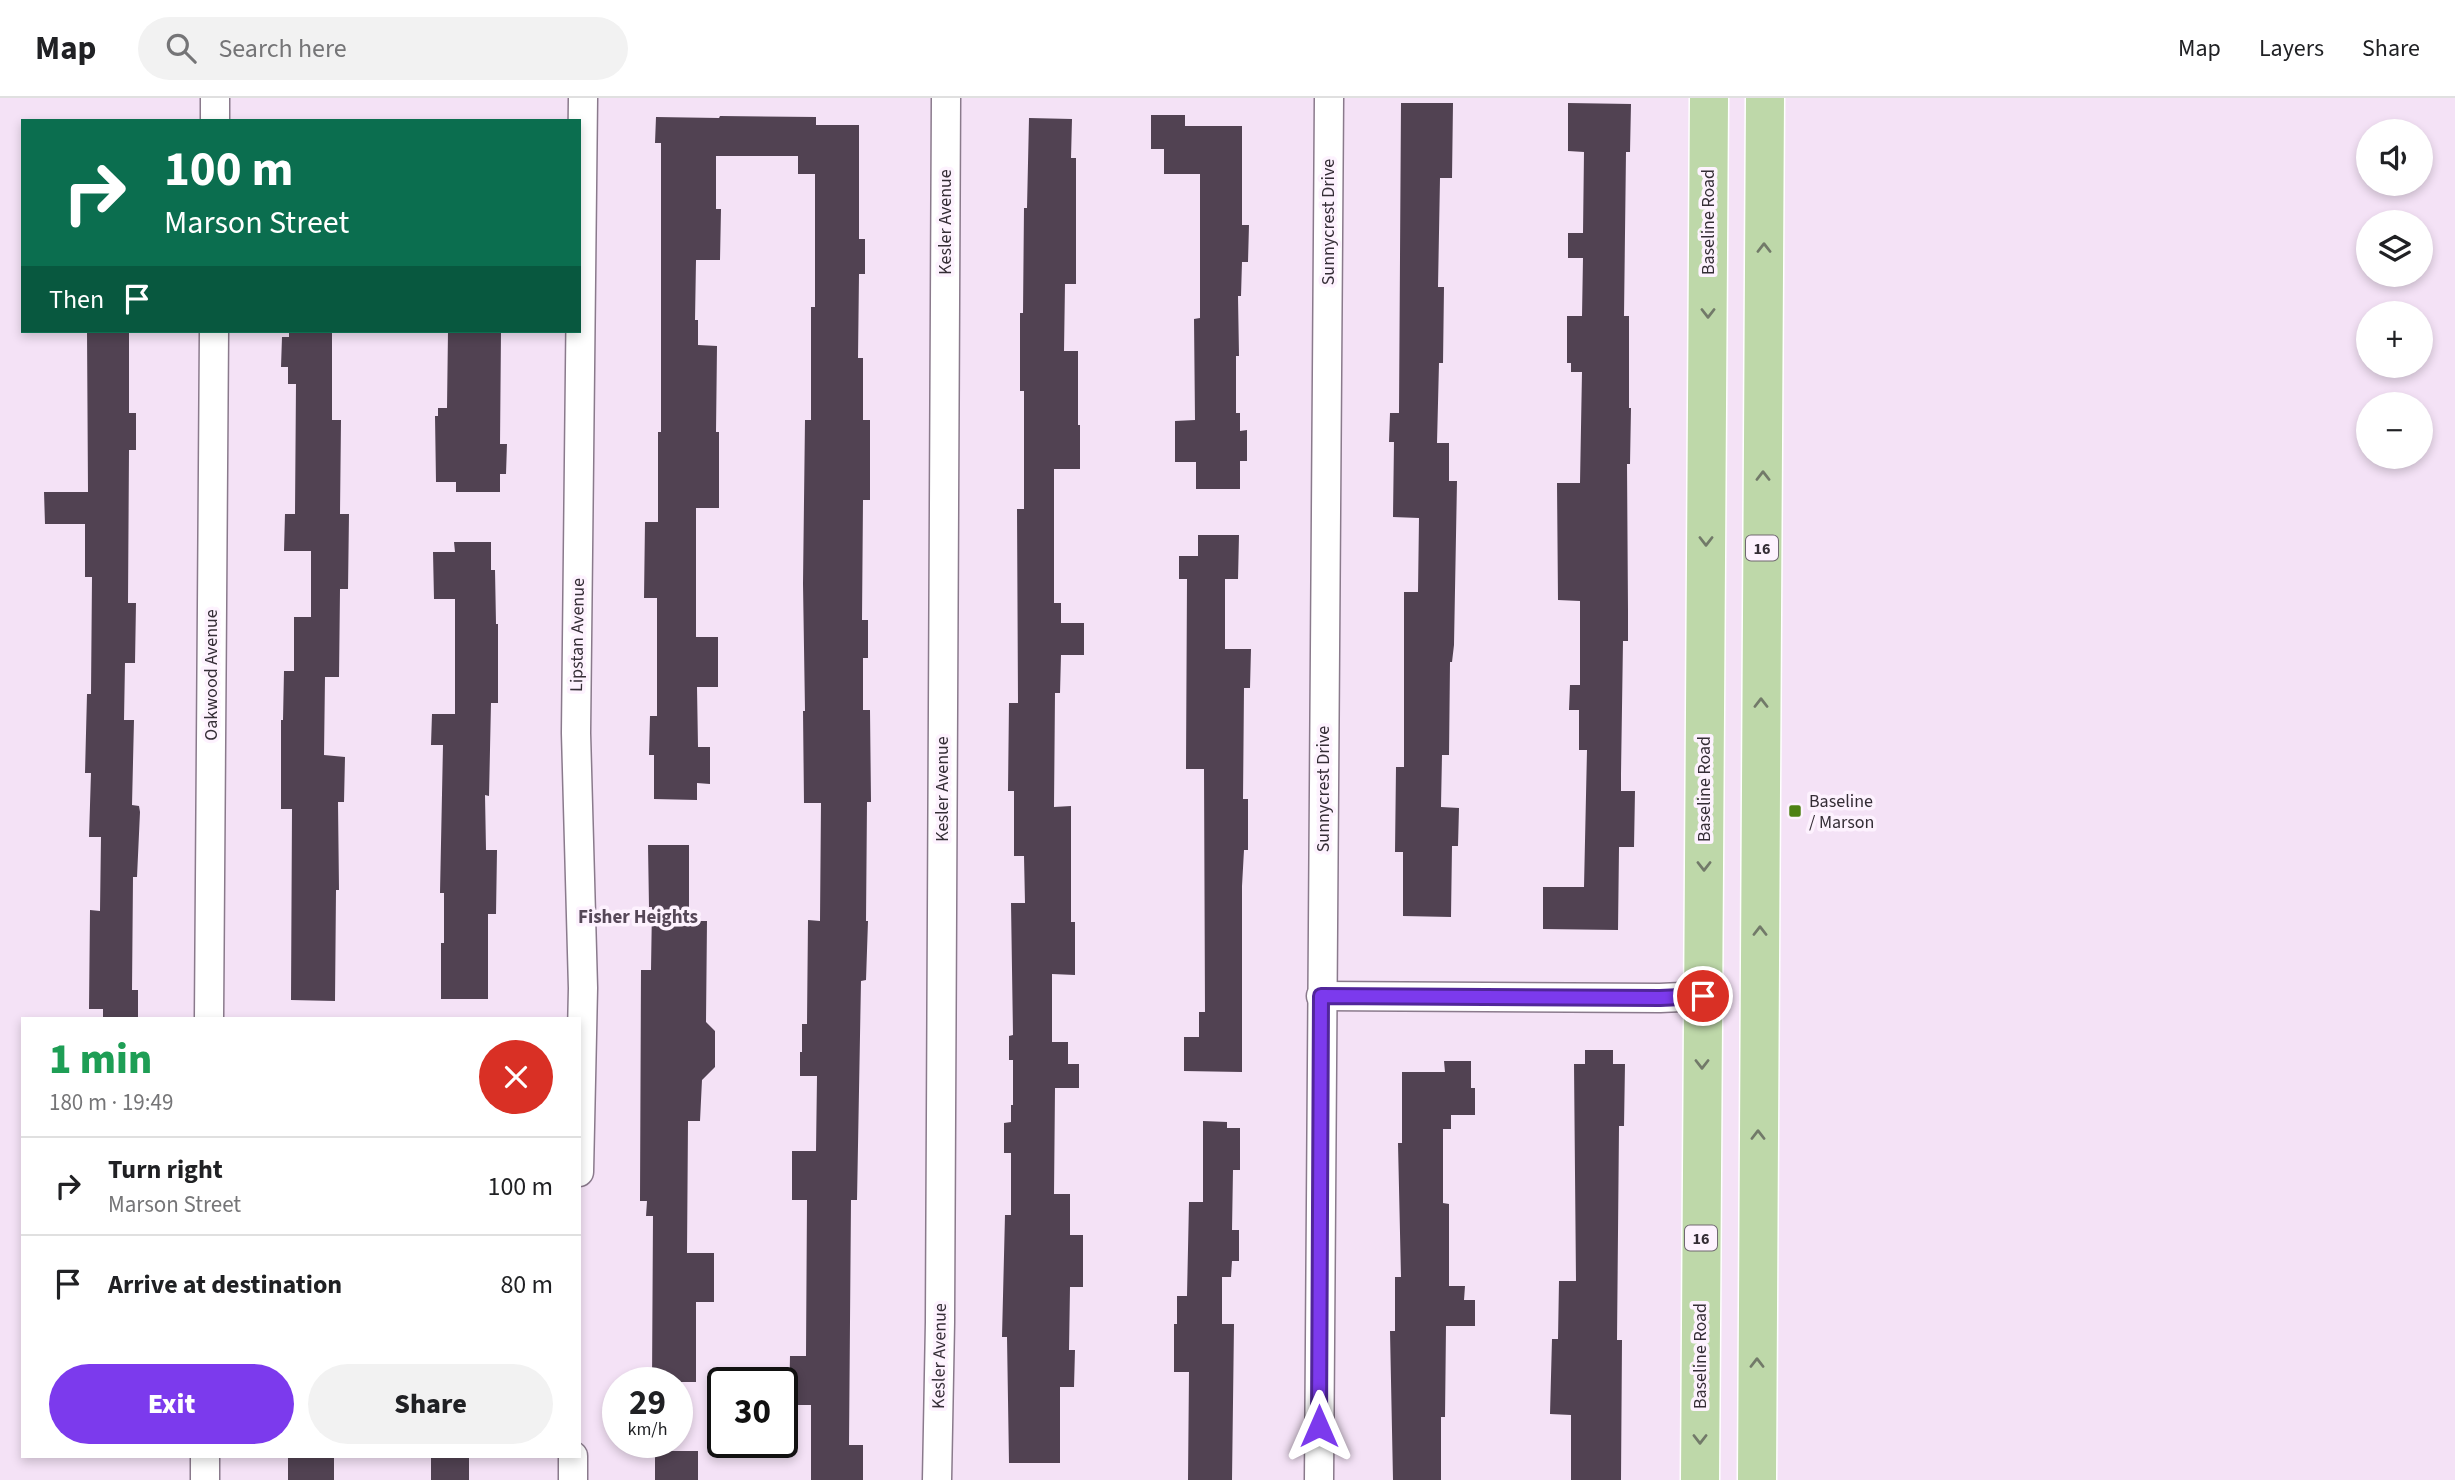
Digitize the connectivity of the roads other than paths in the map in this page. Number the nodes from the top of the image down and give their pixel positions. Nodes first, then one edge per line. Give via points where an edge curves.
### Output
1 (215, 98) edge
2 (583, 98) edge
3 (946, 98) edge
4 (1329, 98) edge
5 (1709, 98) edge
6 (1765, 98) edge
7 (215, 119) edge
8 (581, 279) edge
9 (214, 333) edge
10 (580, 333) edge
11 (1321, 996) junction
12 (1703, 996) junction
13 (209, 1017) edge
14 (581, 1080) edge
15 (205, 1458) edge
16 (573, 1458) edge
17 (205, 1480) edge
18 (573, 1480) edge
19 (937, 1480) edge
20 (1319, 1480) edge
21 (1700, 1480) edge
22 (1756, 1480) edge

1 - 7 street
2 - 8 street, Lipstan Avenue
3 - 19 street, Kesler Avenue
4 - 11 street, Sunnycrest Drive
5 -> 12 main road, Baseline Road / 16
22 -> 6 main road, 16
9 - 13 street, Oakwood Avenue
10 - 14 street, Lipstan Avenue via 576,733
11 - 12 street
11 - 20 street, Sunnycrest Drive
12 -> 21 main road, Baseline Road / 16
15 - 17 street
16 - 18 street

